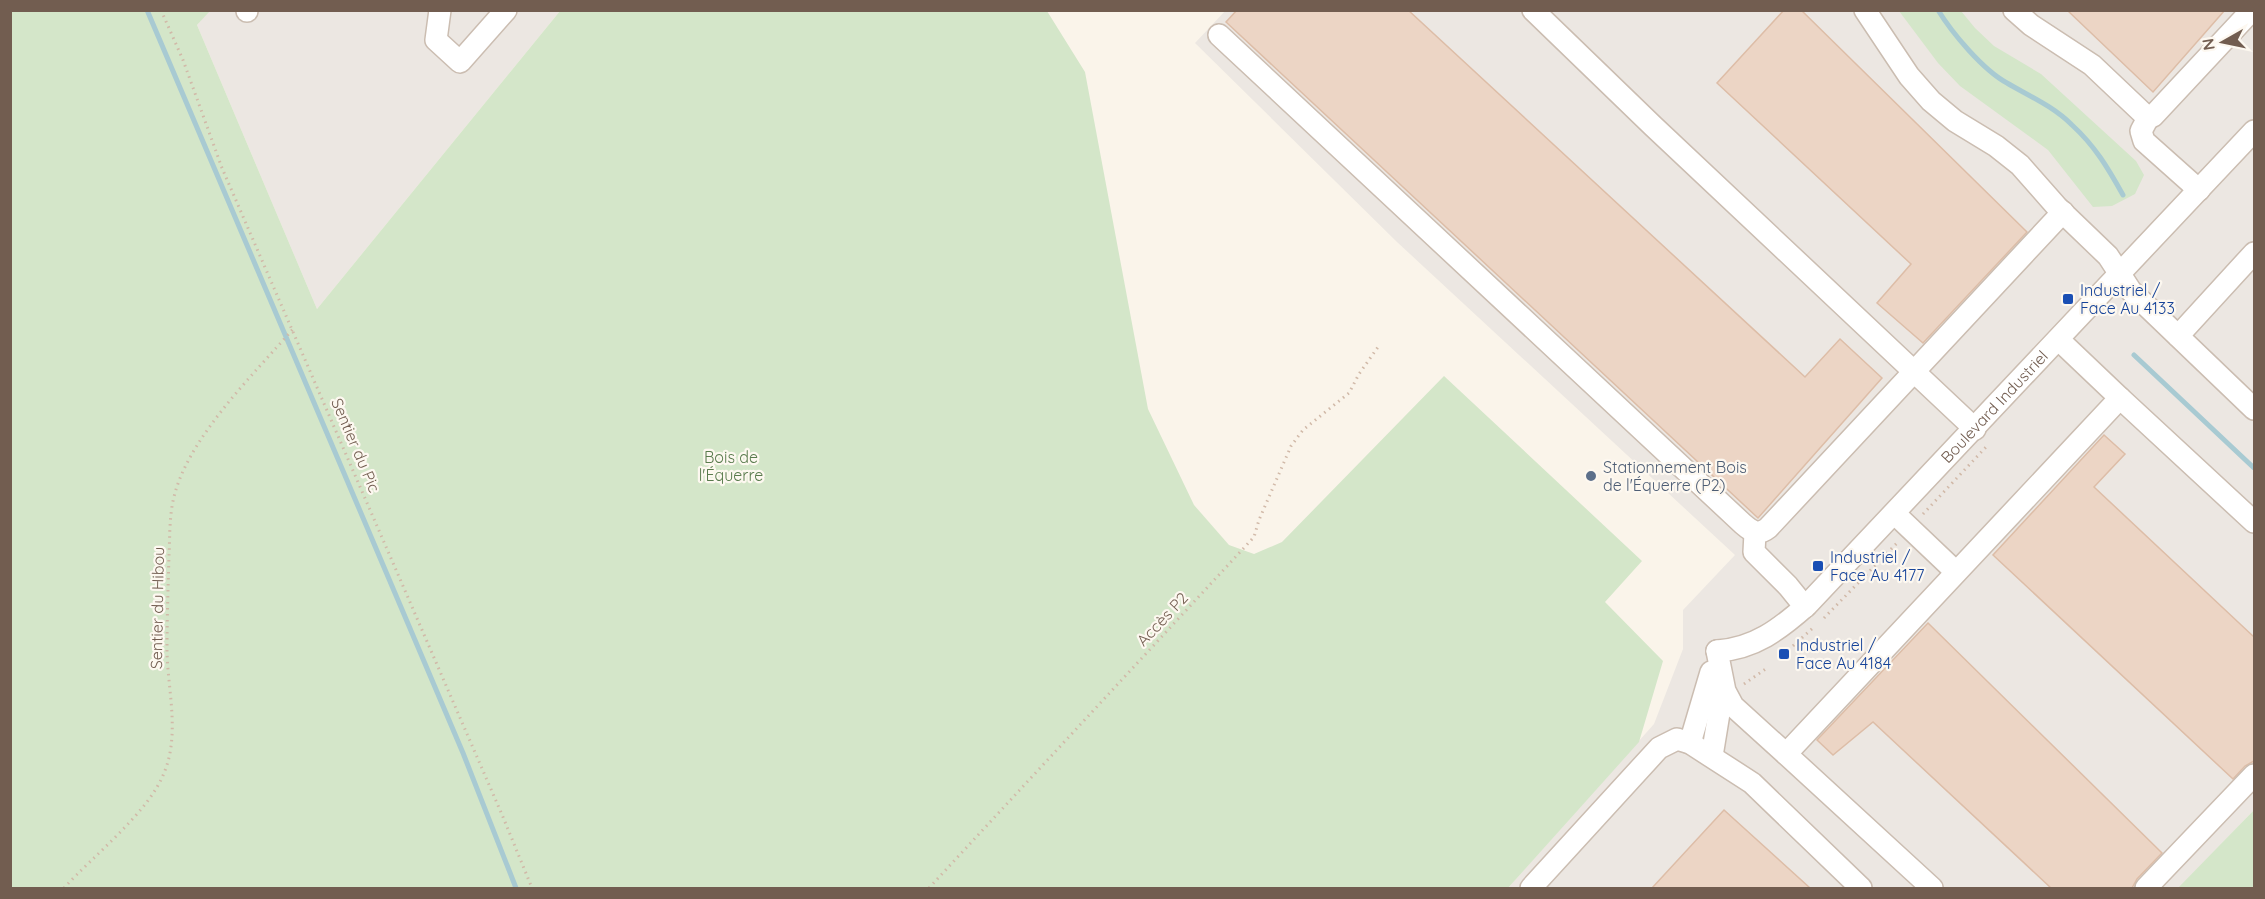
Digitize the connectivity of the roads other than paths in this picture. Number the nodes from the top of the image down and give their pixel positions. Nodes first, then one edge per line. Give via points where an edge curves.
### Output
1 (440, 10) edge
2 (506, 10) edge
3 (1533, 10) edge
4 (1865, 10) edge
5 (2014, 10) edge
6 (2252, 10) edge
7 (1220, 35) dead end
8 (2148, 118) junction
9 (2254, 131) edge
10 (2199, 190) junction
11 (2063, 212) junction
12 (2254, 253) edge
13 (2120, 274) junction
14 (2178, 336) junction
15 (2059, 340) junction
16 (1914, 371) junction
17 (2120, 398) junction
18 (2254, 409) edge
19 (1975, 429) junction
20 (1895, 514) junction
21 (2254, 522) edge
22 (1755, 533) junction
23 (1956, 572) junction
24 (1805, 607) junction
25 (1717, 651) junction
26 (1690, 743) junction
27 (1786, 754) junction
28 (1712, 756) junction
29 (2254, 775) edge
30 (1531, 888) edge
31 (1861, 888) edge
32 (1932, 888) edge
33 (2146, 888) edge

1 - 2 street via 436,40 460,62
3 - 16 street
4 - 11 street via 1908,76 1931,101 2007,154
5 - 8 street via 2031,26 2092,64
6 - 8 street
7 - 22 street
8 - 10 street via 2141,131 2144,141
9 - 10 street, Boulevard Industriel
10 - 13 street, Boulevard Industriel
11 - 13 street via 2108,256
11 - 16 street
12 - 14 street
13 - 14 street via 2131,291
13 - 15 street, Boulevard Industriel
14 - 18 street
15 - 17 street
15 - 19 street, Boulevard Industriel
16 - 19 street
16 - 22 street via 1768,528
17 - 21 street
17 - 23 street
19 - 20 street, Boulevard Industriel
20 - 23 street
20 - 24 street, Boulevard Industriel
22 - 24 street via 1754,552
23 - 27 street
24 - 25 street, Boulevard Industriel via 1787,624 1758,641
25 - 26 street
25 - 27 street via 1725,691 1733,706
25 - 28 street via 1719,707
26 - 28 street
26 - 30 street via 1677,739 1659,748
27 - 32 street
28 - 31 street via 1758,788
29 - 33 street

